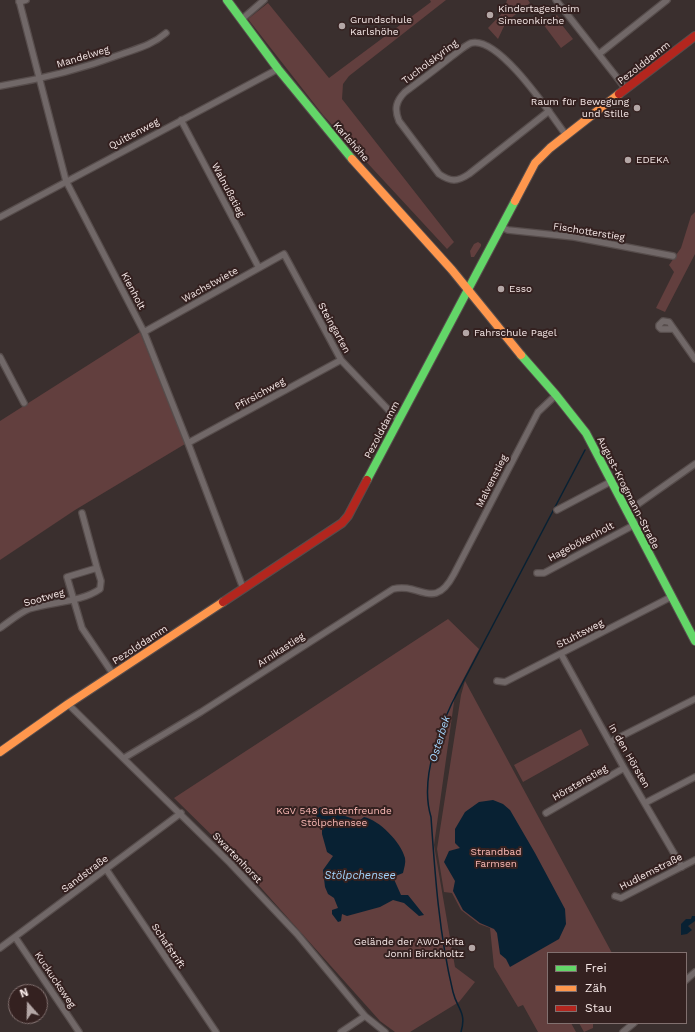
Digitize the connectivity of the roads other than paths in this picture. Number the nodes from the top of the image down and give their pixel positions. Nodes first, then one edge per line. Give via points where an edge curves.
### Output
1 (26, 0) edge
2 (227, 0) edge
3 (264, 0) edge
4 (556, 0) edge
5 (667, 0) edge
6 (19, 1) edge
7 (242, 19) junction
8 (166, 33) dead end
9 (695, 37) edge
10 (599, 54) junction
11 (278, 69) junction
12 (39, 79) junction
13 (0, 86) edge
14 (626, 89) junction
15 (549, 111) junction
16 (181, 120) junction
17 (566, 135) junction
18 (66, 181) junction
19 (0, 217) edge
20 (501, 227) junction
21 (284, 254) joint
22 (673, 256) dead end
23 (259, 268) junction
24 (468, 290) junction
25 (673, 329) dead end
26 (144, 332) junction
27 (0, 357) edge
28 (695, 359) edge
29 (341, 360) junction
30 (556, 394) junction
31 (24, 403) dead end
32 (398, 420) junction
33 (188, 443) junction
34 (695, 464) edge
35 (612, 481) junction
36 (557, 510) dead end
37 (626, 511) junction
38 (82, 513) dead end
39 (634, 525) junction
40 (97, 568) junction
41 (537, 573) dead end
42 (451, 581) joint
43 (244, 588) junction
44 (671, 597) junction
45 (73, 599) junction
46 (0, 628) edge
47 (695, 641) edge
48 (561, 654) junction
49 (113, 674) junction
50 (497, 681) dead end
51 (695, 699) edge
52 (68, 704) junction
53 (610, 742) junction
54 (0, 752) edge
55 (124, 758) junction
56 (624, 768) junction
57 (695, 777) edge
58 (645, 803) junction
59 (546, 813) dead end
60 (181, 814) junction
61 (695, 860) edge
62 (682, 867) junction
63 (106, 869) junction
64 (615, 896) dead end
65 (15, 937) junction
66 (0, 948) edge
67 (695, 972) edge
68 (687, 979) edge
69 (365, 1016) junction
70 (633, 1024) edge
71 (79, 1032) edge
72 (216, 1032) edge
73 (341, 1032) edge
74 (384, 1032) edge
75 (623, 1032) edge

1 - 6 street
2 - 7 street, Karlshöhe
3 - 7 street
4 - 10 street
5 - 10 street
6 - 12 street, Kienholt
7 - 11 street, Karlshöhe
8 - 12 street, Mandelweg via 156,41 103,61
9 - 14 street, Pezolddamm
10 - 14 street
11 - 16 street, Quittenweg
11 - 24 street, Karlshöhe via 329,132
12 - 13 street, Mandelweg
12 - 18 street, Kienholt
14 - 17 street, Pezolddamm
15 - 15 street, Tucholskyring via 517,70 488,46 479,43 471,43 451,57 405,92 396,106 399,121 436,169 445,178 454,181 469,174
15 - 17 street, Tucholskyring
16 - 18 street, Quittenweg
16 - 23 street, Walnußstieg
17 - 20 street, Pezolddamm via 535,163
18 - 19 street, Quittenweg
18 - 26 street, Kienholt
20 - 22 street, Fischotterstieg via 508,230 574,237
20 - 24 street, Pezolddamm
21 - 23 street, Wachstwiete
21 - 29 street, Steingarten
23 - 26 street, Wachstwiete
24 - 30 street, August-Krogmann-Straße
24 - 32 street, Pezolddamm
25 - 28 street
26 - 33 street, Kienholt
27 - 31 street
29 - 32 street, Steingarten
29 - 33 street, Pfirsichweg
30 - 35 street, August-Krogmann-Straße via 586,433
30 - 42 street, Malvenstieg via 538,412
32 - 43 street, Pezolddamm via 342,523
33 - 43 street, Kienholt
34 - 37 street
35 - 36 street
35 - 37 street, August-Krogmann-Straße
37 - 39 street, August-Krogmann-Straße
38 - 40 street
39 - 41 street, Hagebökenholt via 544,573
39 - 44 street, August-Krogmann-Straße
40 - 45 street, Sootweg via 101,581 100,589 94,594
40 - 45 street via 67,576
42 - 55 street, Arnikastieg via 444,589 435,593 426,594 400,587 392,589 195,716
43 - 49 street, Pezolddamm
44 - 47 street, August-Krogmann-Straße
44 - 48 street, Stuhtsweg
45 - 46 street, Sootweg via 27,610
45 - 49 street via 82,628
48 - 50 street, Stuhtsweg via 505,682
48 - 53 street, In den Hörsten
49 - 52 street, Pezolddamm
51 - 53 street
52 - 54 street, Pezolddamm
52 - 55 street, Swartenhorst
53 - 56 street, In den Hörsten
55 - 60 street, Swartenhorst
56 - 58 street, In den Hörsten
56 - 59 street, Hörstenstieg
57 - 58 street
58 - 62 street, In den Hörsten
60 - 63 street, Sandstraße
60 - 69 street, Swartenhorst via 297,934
61 - 62 street, Hudlemstraße
62 - 64 street, Hudlemstraße via 621,898
63 - 65 street, Sandstraße
63 - 72 street, Schafstrift
65 - 66 street, Sandstraße
65 - 71 street, Kuckucksweg
67 - 68 street
69 - 73 street
69 - 74 street, Swartenhorst
70 - 75 street

